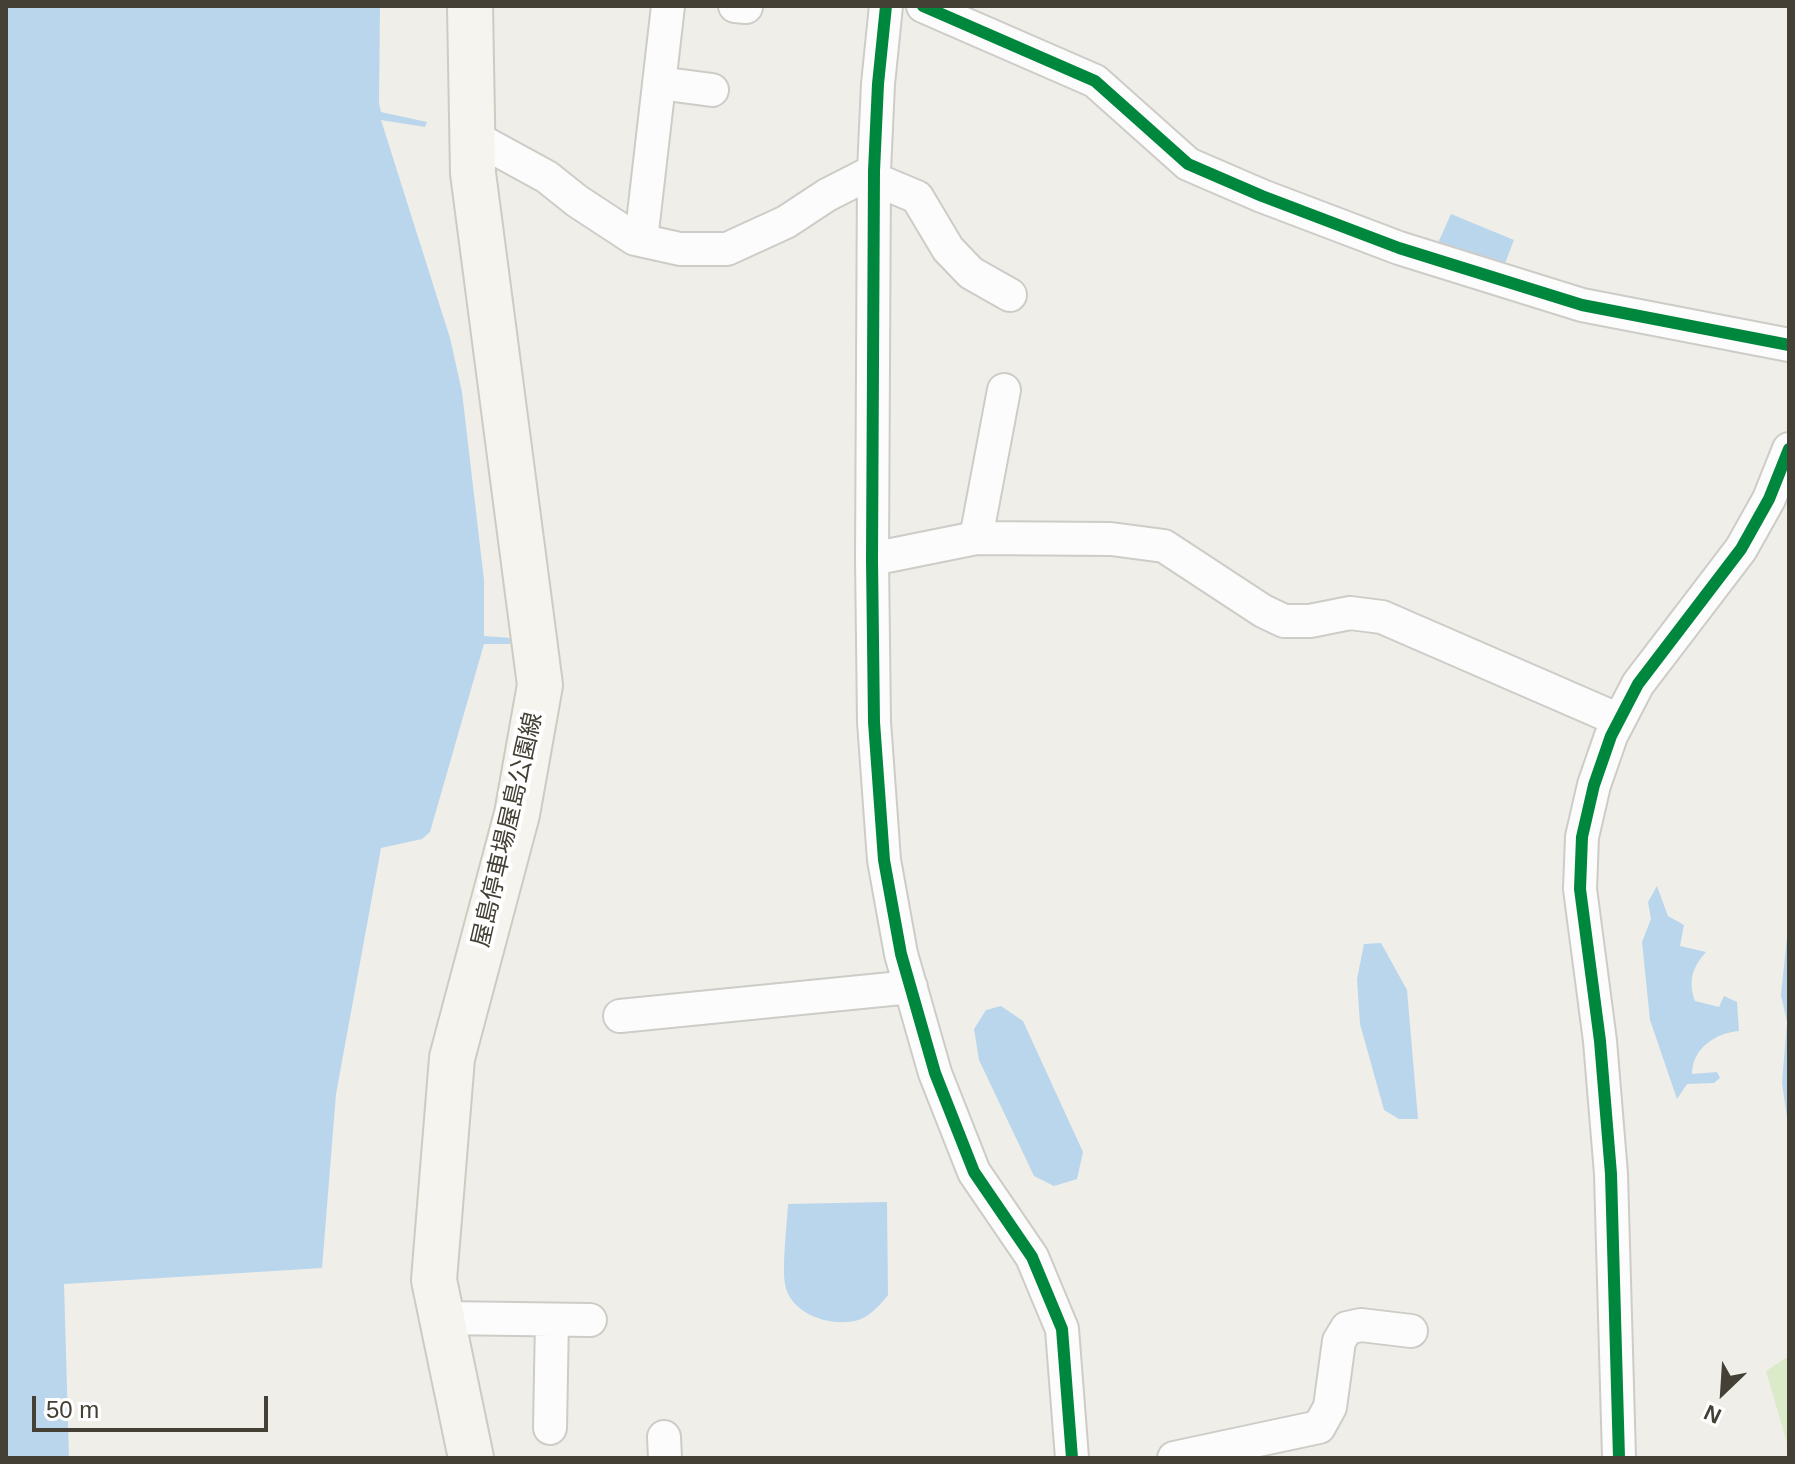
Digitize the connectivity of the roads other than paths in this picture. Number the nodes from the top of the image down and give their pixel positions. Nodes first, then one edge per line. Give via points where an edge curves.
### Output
1 (470, 6) edge
2 (668, 6) edge
3 (886, 6) edge
4 (923, 6) edge
5 (659, 83) junction
6 (712, 90) dead end
7 (472, 136) junction
8 (874, 175) junction
9 (641, 240) junction
10 (1010, 295) dead end
11 (1789, 345) edge
12 (1004, 390) dead end
13 (1789, 449) edge
14 (976, 538) junction
15 (872, 559) junction
16 (1619, 720) junction
17 (911, 987) junction
18 (620, 1016) dead end
19 (442, 1318) junction
20 (552, 1320) junction
21 (590, 1320) dead end
22 (1411, 1331) dead end
23 (550, 1428) dead end
24 (471, 1458) edge
25 (1072, 1458) edge
26 (1174, 1458) edge
27 (1619, 1458) edge

1 - 7 main road, 屋島停車場屋島公園線
2 - 5 street
3 - 8 street
4 - 11 street via 1095,81 1188,164 1262,196 1399,248 1582,305
5 - 6 street
5 - 9 street
7 - 9 street via 547,177
7 - 19 main road, 屋島停車場屋島公園線 via 540,685 517,814 452,1058 434,1280
8 - 9 street via 727,249 680,249
8 - 10 street via 917,197 963,265
8 - 15 street
12 - 14 street
13 - 16 street via 1741,549 1638,684
14 - 15 street
14 - 16 street via 1111,539 1164,546 1284,621 1350,613 1382,617
15 - 17 street via 874,722 884,860
16 - 27 street via 1591,798 1582,837 1580,889 1611,1174
17 - 18 street
17 - 25 street via 935,1073 974,1172 1032,1257 1062,1329
19 - 20 street
19 - 24 main road, 屋島停車場屋島公園線
20 - 21 street
20 - 23 street
22 - 26 street via 1347,1328 1339,1341 1330,1407 1319,1427

